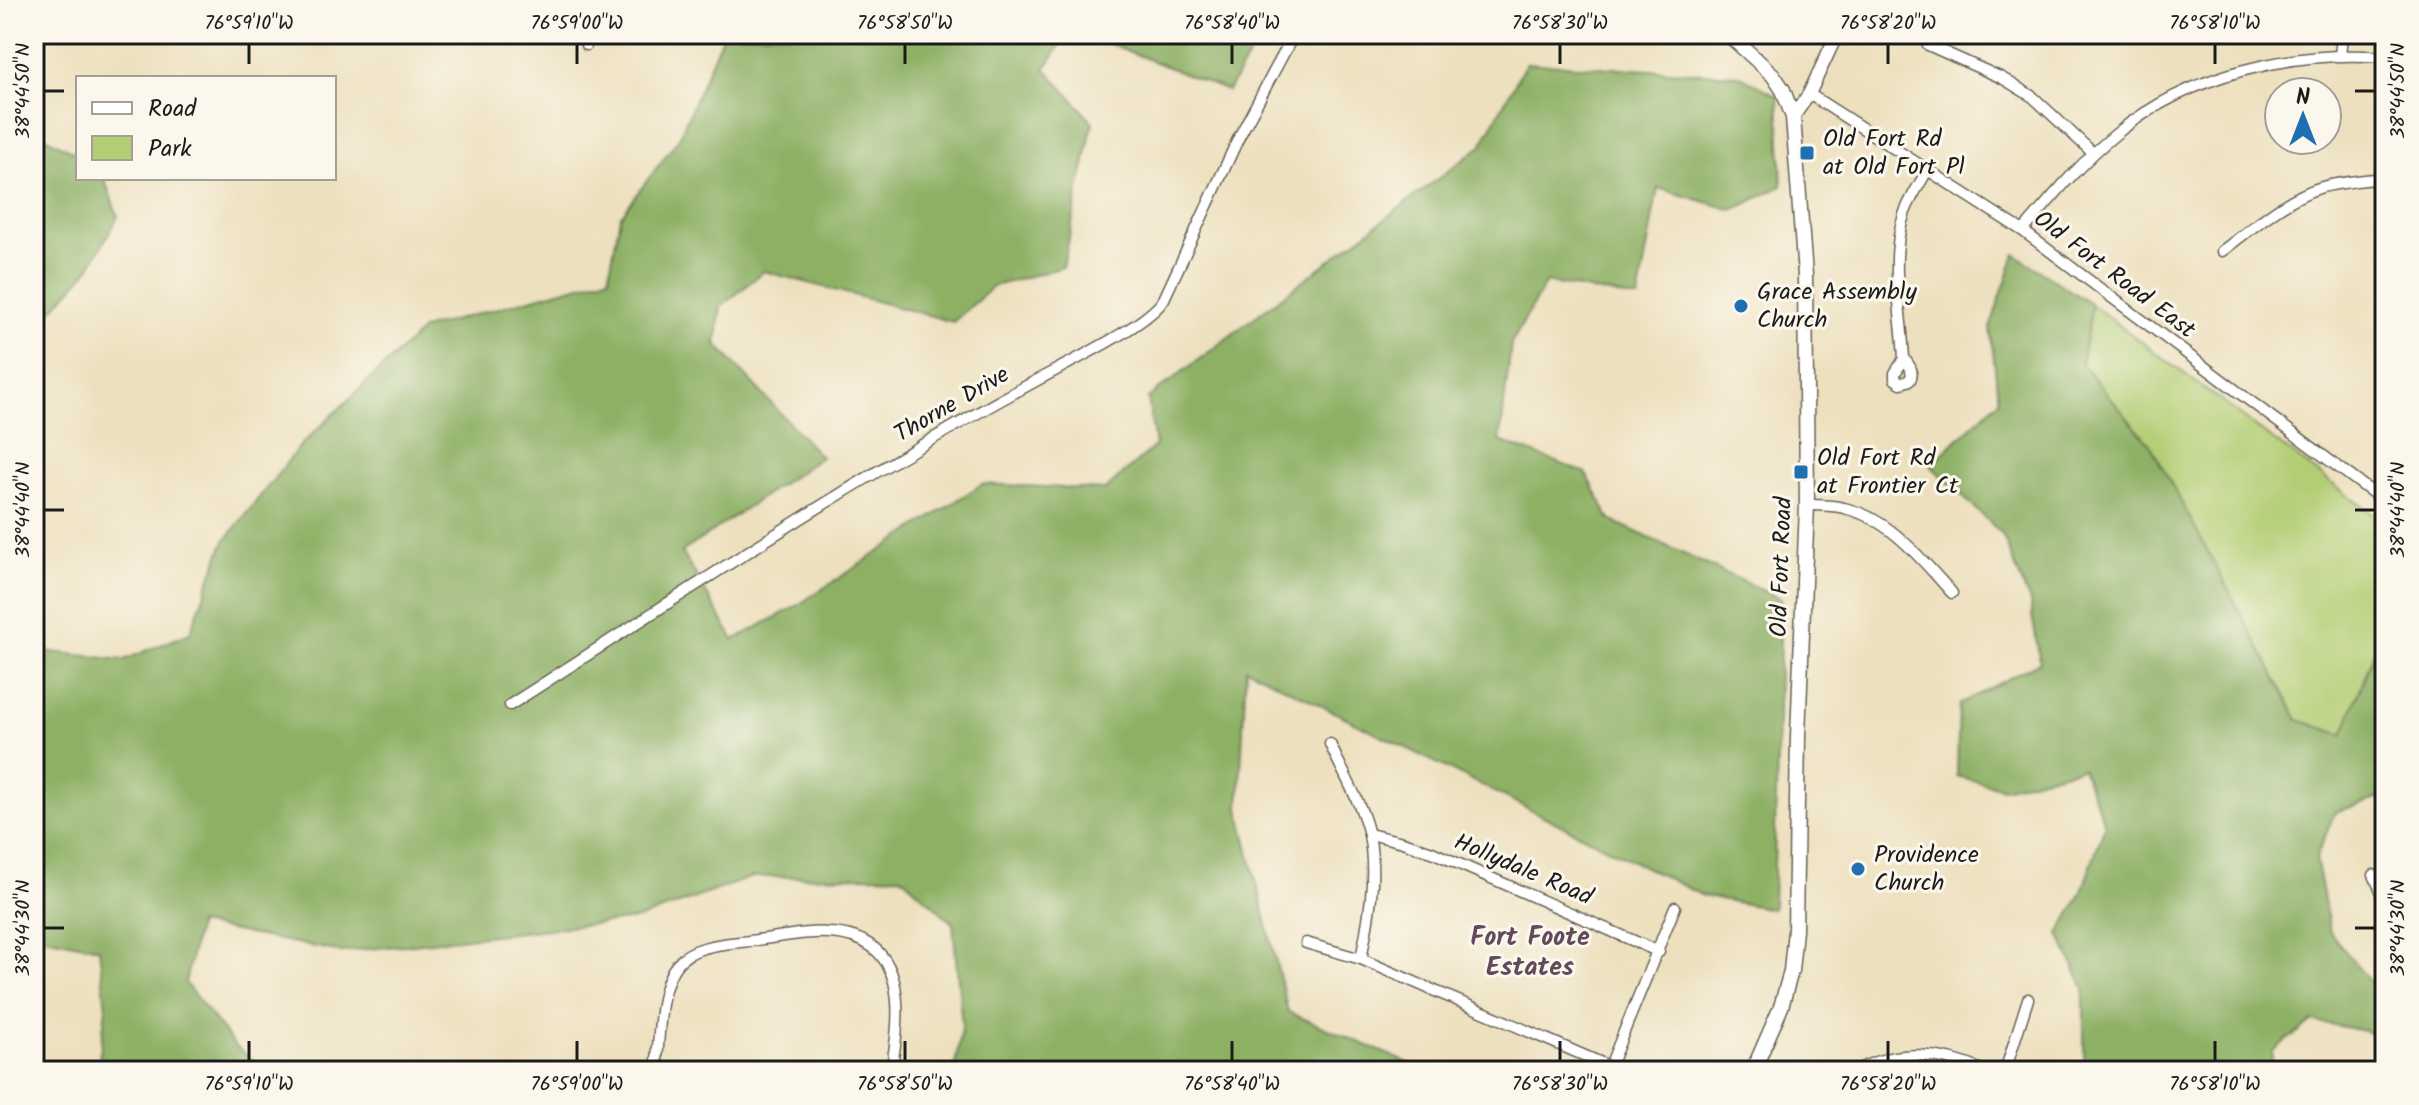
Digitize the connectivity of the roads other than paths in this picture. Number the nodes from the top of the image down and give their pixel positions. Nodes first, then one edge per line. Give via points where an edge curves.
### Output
1 (593, 34) edge
2 (1294, 34) edge
3 (1728, 34) edge
4 (1837, 34) edge
5 (2342, 34) edge
6 (586, 45) dead end
7 (1928, 45) dead end
8 (2340, 56) junction
9 (2385, 57) edge
10 (1809, 94) junction
11 (1793, 117) junction
12 (2385, 144) edge
13 (2093, 153) junction
14 (1927, 171) junction
15 (2385, 180) edge
16 (2023, 231) junction
17 (2222, 251) dead end
18 (1904, 359) dead end
19 (2385, 502) edge
20 (1807, 505) junction
21 (1952, 593) dead end
22 (510, 705) dead end
23 (1330, 744) dead end
24 (1369, 834) junction
25 (2374, 875) dead end
26 (2385, 900) edge
27 (1675, 907) dead end
28 (1306, 943) dead end
29 (1659, 952) junction
30 (1361, 959) junction
31 (2028, 999) dead end
32 (1615, 1068) edge
33 (656, 1071) edge
34 (891, 1071) edge
35 (1753, 1071) edge
36 (1856, 1071) edge
37 (1984, 1071) edge
38 (2005, 1071) edge

1 - 6 street
2 - 22 street, Thorne Drive via 1152,314 957,423
3 - 11 main road, Old Fort Road via 1773,75
4 - 10 street
5 - 8 street
7 - 13 street via 2033,97
8 - 9 street
8 - 13 street via 2286,60 2200,86 2139,116
10 - 11 street
10 - 14 street, Old Fort Road East
11 - 20 main road, Old Fort Road via 1805,275
12 - 15 street
13 - 16 street
14 - 16 street, Old Fort Road East
14 - 18 street via 1904,215 1899,239
15 - 17 street via 2319,188
16 - 19 street, Old Fort Road East
20 - 21 street via 1840,507 1878,522
20 - 35 main road, Old Fort Road via 1793,957 1778,1017
23 - 24 street
24 - 29 street, Hollydale Road via 1432,852
24 - 30 street via 1371,904
25 - 26 street
27 - 29 street
28 - 30 street
29 - 32 street
30 - 32 street
31 - 38 street
33 - 34 street via 664,991 684,957 719,945 829,933 870,945 892,974 900,1009
36 - 37 street via 1891,1057 1917,1055

